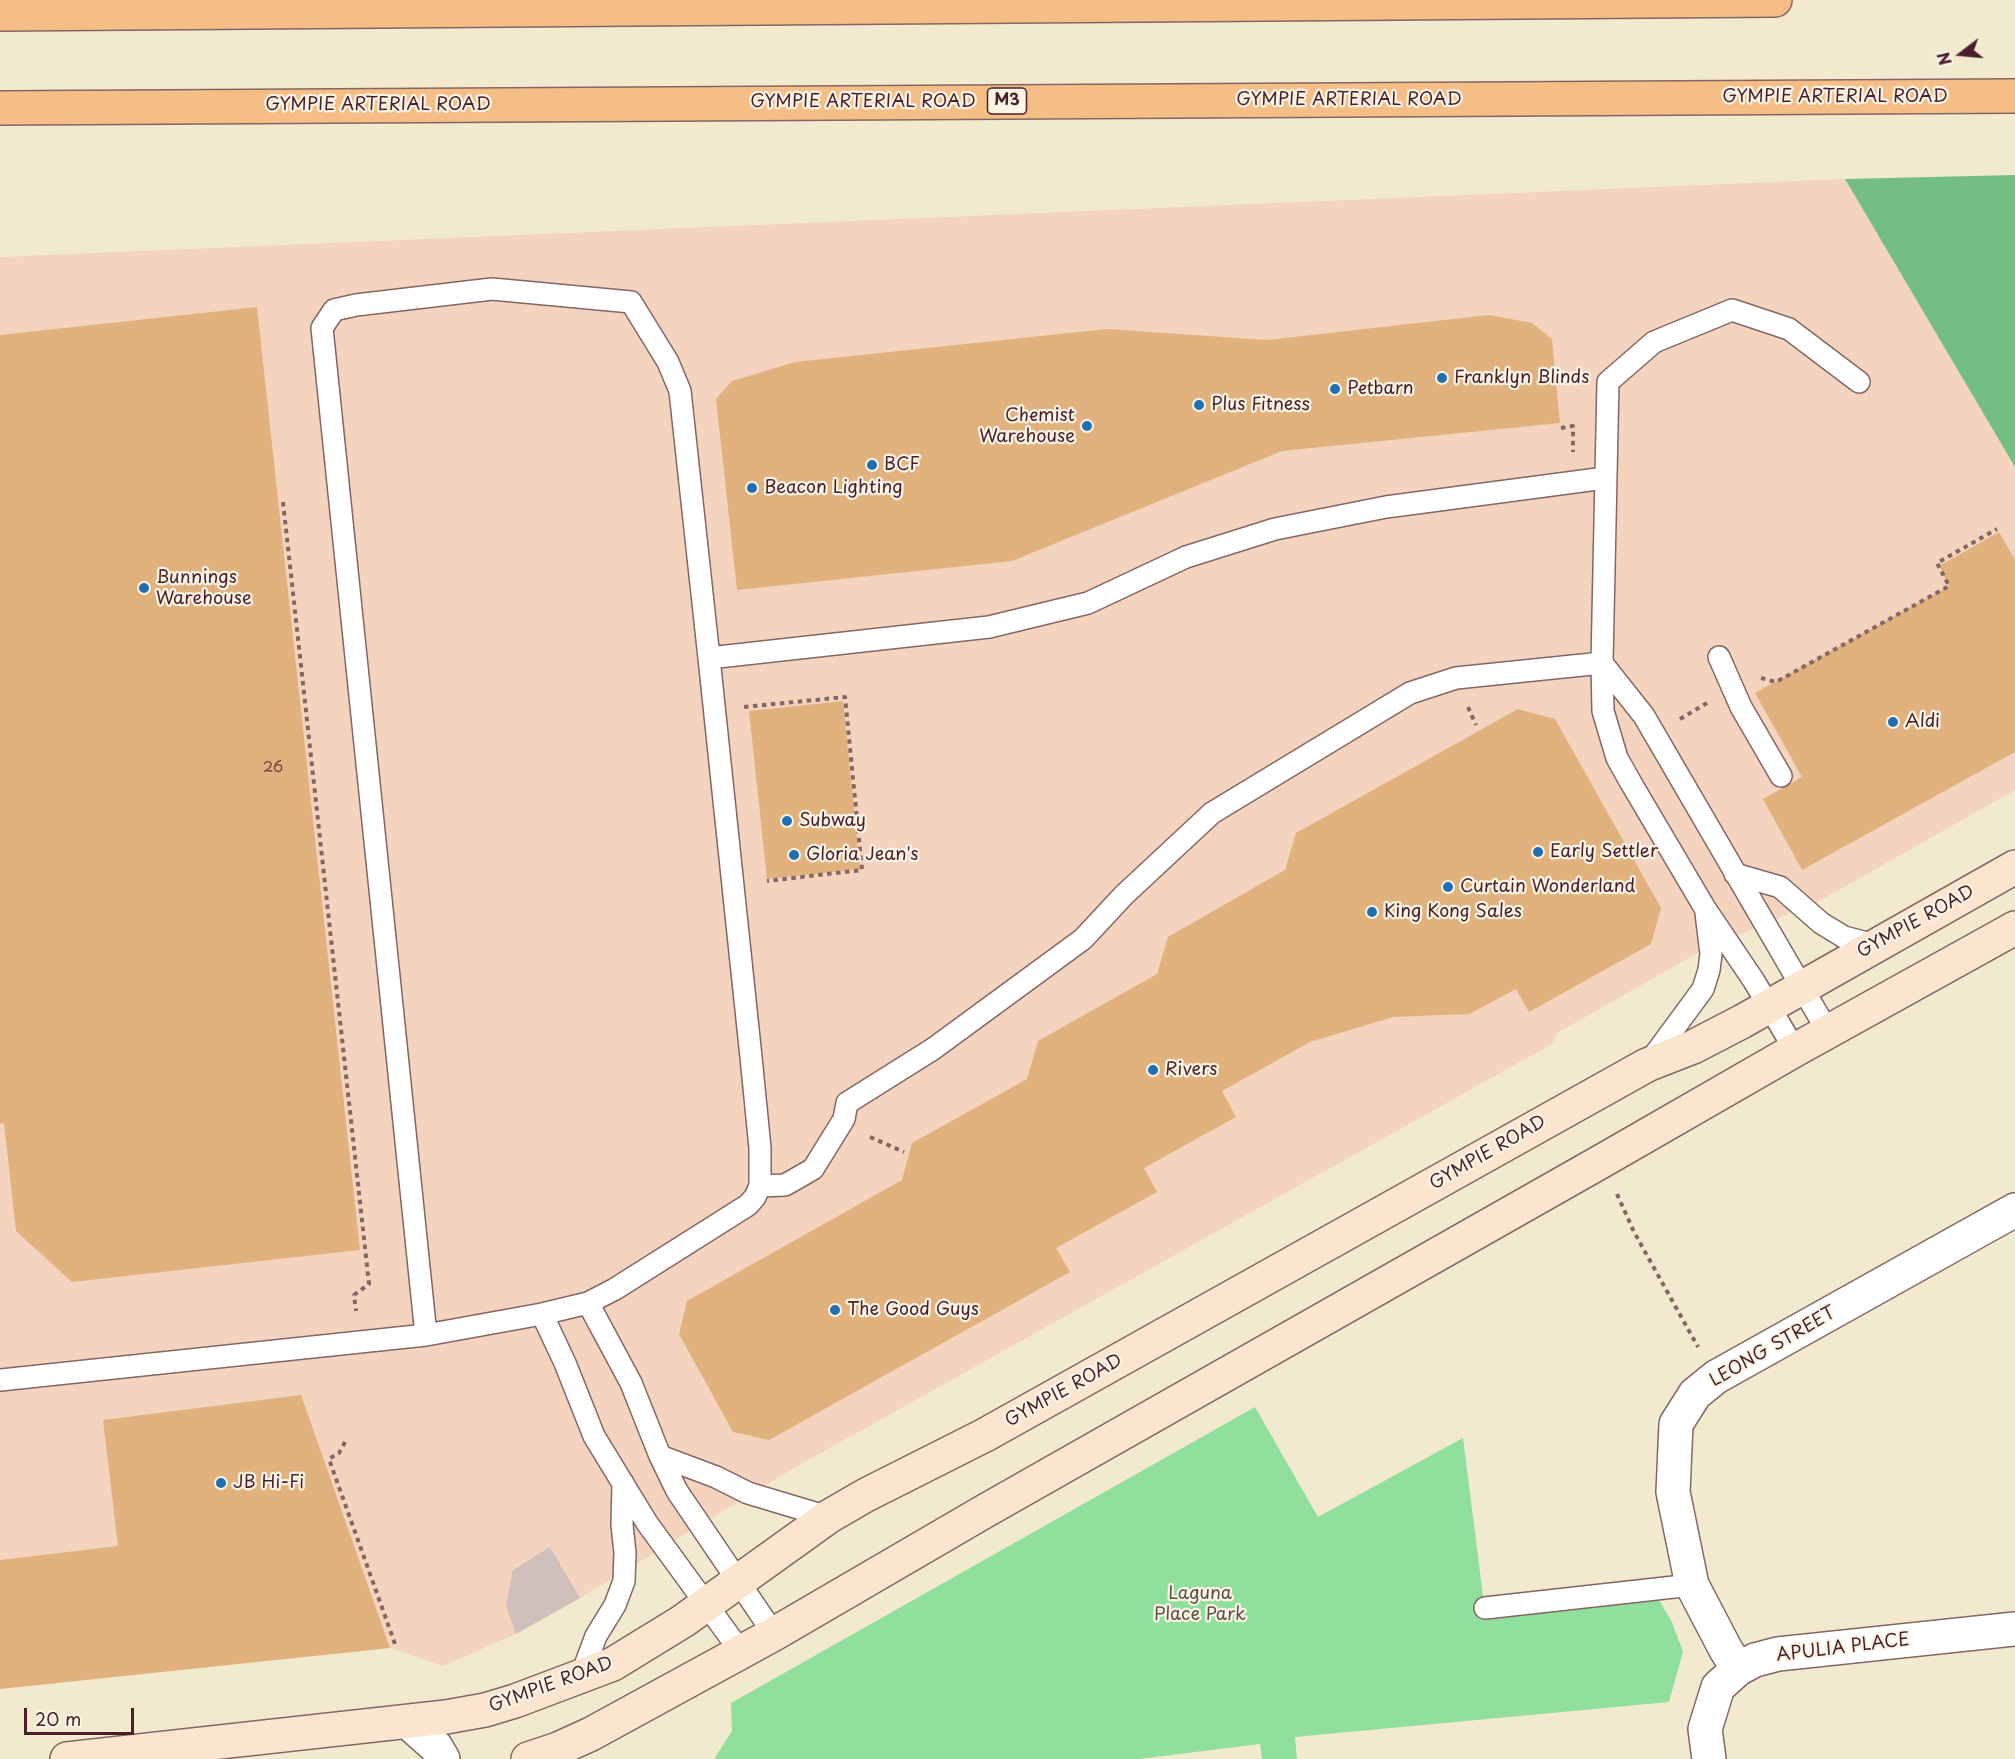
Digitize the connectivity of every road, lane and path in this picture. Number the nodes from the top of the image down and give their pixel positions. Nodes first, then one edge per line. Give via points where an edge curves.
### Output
1 (1775, 0) edge
2 (829, 3) edge
3 (0, 14) edge
4 (2015, 96) edge
5 (0, 108) edge
6 (1859, 382) dead end
7 (1561, 428) dead end
8 (1573, 461) dead end
9 (1605, 478) junction
10 (283, 502) dead end
11 (1997, 529) dead end
12 (1719, 657) dead end
13 (709, 658) junction
14 (1602, 663) junction
15 (1760, 678) dead end
16 (740, 697) dead end
17 (1465, 699) dead end
18 (1710, 702) dead end
19 (1680, 720) dead end
20 (1476, 725) dead end
21 (1781, 776) dead end
22 (2015, 867) edge
23 (1735, 874) junction
24 (767, 881) dead end
25 (1706, 909) junction
26 (2015, 928) edge
27 (1875, 945) junction
28 (1802, 986) junction
29 (1768, 1006) junction
30 (1828, 1032) junction
31 (1795, 1050) junction
32 (1647, 1065) junction
33 (870, 1137) dead end
34 (904, 1152) dead end
35 (760, 1186) junction
36 (1617, 1194) dead end
37 (2015, 1210) edge
38 (588, 1303) junction
39 (356, 1311) dead end
40 (542, 1314) junction
41 (426, 1335) junction
42 (1716, 1377) junction
43 (0, 1380) edge
44 (345, 1442) dead end
45 (660, 1456) junction
46 (623, 1482) junction
47 (828, 1518) junction
48 (738, 1581) junction
49 (1692, 1585) junction
50 (705, 1604) junction
51 (1485, 1608) dead end
52 (2015, 1629) edge
53 (774, 1634) junction
54 (395, 1644) dead end
55 (741, 1652) junction
56 (1738, 1669) junction
57 (580, 1679) junction
58 (408, 1722) junction
59 (67, 1759) edge
60 (443, 1759) edge
61 (528, 1759) edge
62 (1708, 1759) edge

1 - 2 highway
2 - 3 highway
4 - 5 highway, GYMPIE ARTERIAL ROAD / M3
6 - 9 lane via 1789,329 1732,310 1654,342 1608,382
7 - 8 path via 1573,426
9 - 13 lane via 1386,507 1275,529 1186,557 1088,603 989,627
9 - 14 lane
10 - 39 path via 369,1284 354,1295
11 - 15 path via 1937,563 1949,586 1776,682
12 - 21 lane via 1741,707
13 - 35 lane via 752,1068
13 - 41 lane via 680,391 668,362 631,302 492,289 334,310 322,328
14 - 23 lane via 1644,716
14 - 25 lane via 1603,711 1617,758
14 - 35 lane via 1456,678 1410,693 1212,813 1083,939 933,1049 847,1104 844,1119 813,1169 785,1185
16 - 24 path via 741,707 845,697 862,870
17 - 20 path
18 - 19 path
22 - 27 main road, GYMPIE ROAD
23 - 27 lane via 1780,887 1821,923 1844,937
23 - 28 lane
25 - 29 lane
25 - 32 lane via 1711,954 1703,989
26 - 30 main road
27 - 28 main road, GYMPIE ROAD
28 - 29 main road, GYMPIE ROAD
28 - 30 lane
29 - 31 lane
29 - 32 main road, GYMPIE ROAD via 1693,1047
30 - 31 main road
31 - 53 main road
32 - 47 main road, GYMPIE ROAD via 985,1435
33 - 34 path
35 - 38 lane via 748,1205
36 - 42 path via 1634,1232
37 - 42 street, LEONG STREET
38 - 40 lane
38 - 45 lane via 631,1383
40 - 41 lane
40 - 46 lane via 594,1436
41 - 43 lane
42 - 49 street, LEONG STREET via 1695,1394 1676,1424 1673,1491
44 - 54 path via 329,1459
45 - 47 lane via 716,1476 748,1493
45 - 48 lane via 677,1491
46 - 50 lane
46 - 57 lane via 624,1581 596,1636
47 - 48 main road, GYMPIE ROAD
48 - 50 main road, GYMPIE ROAD
48 - 53 lane
49 - 51 lane
49 - 56 street, LEONG STREET
50 - 55 lane
50 - 57 main road, GYMPIE ROAD via 644,1647
52 - 56 street, APULIA PLACE via 1778,1654
53 - 55 main road
55 - 61 main road via 591,1734
56 - 62 street, APULIA PLACE via 1718,1687 1705,1729
57 - 58 main road, GYMPIE ROAD via 485,1710
58 - 59 main road, GYMPIE ROAD
58 - 60 street via 436,1747

